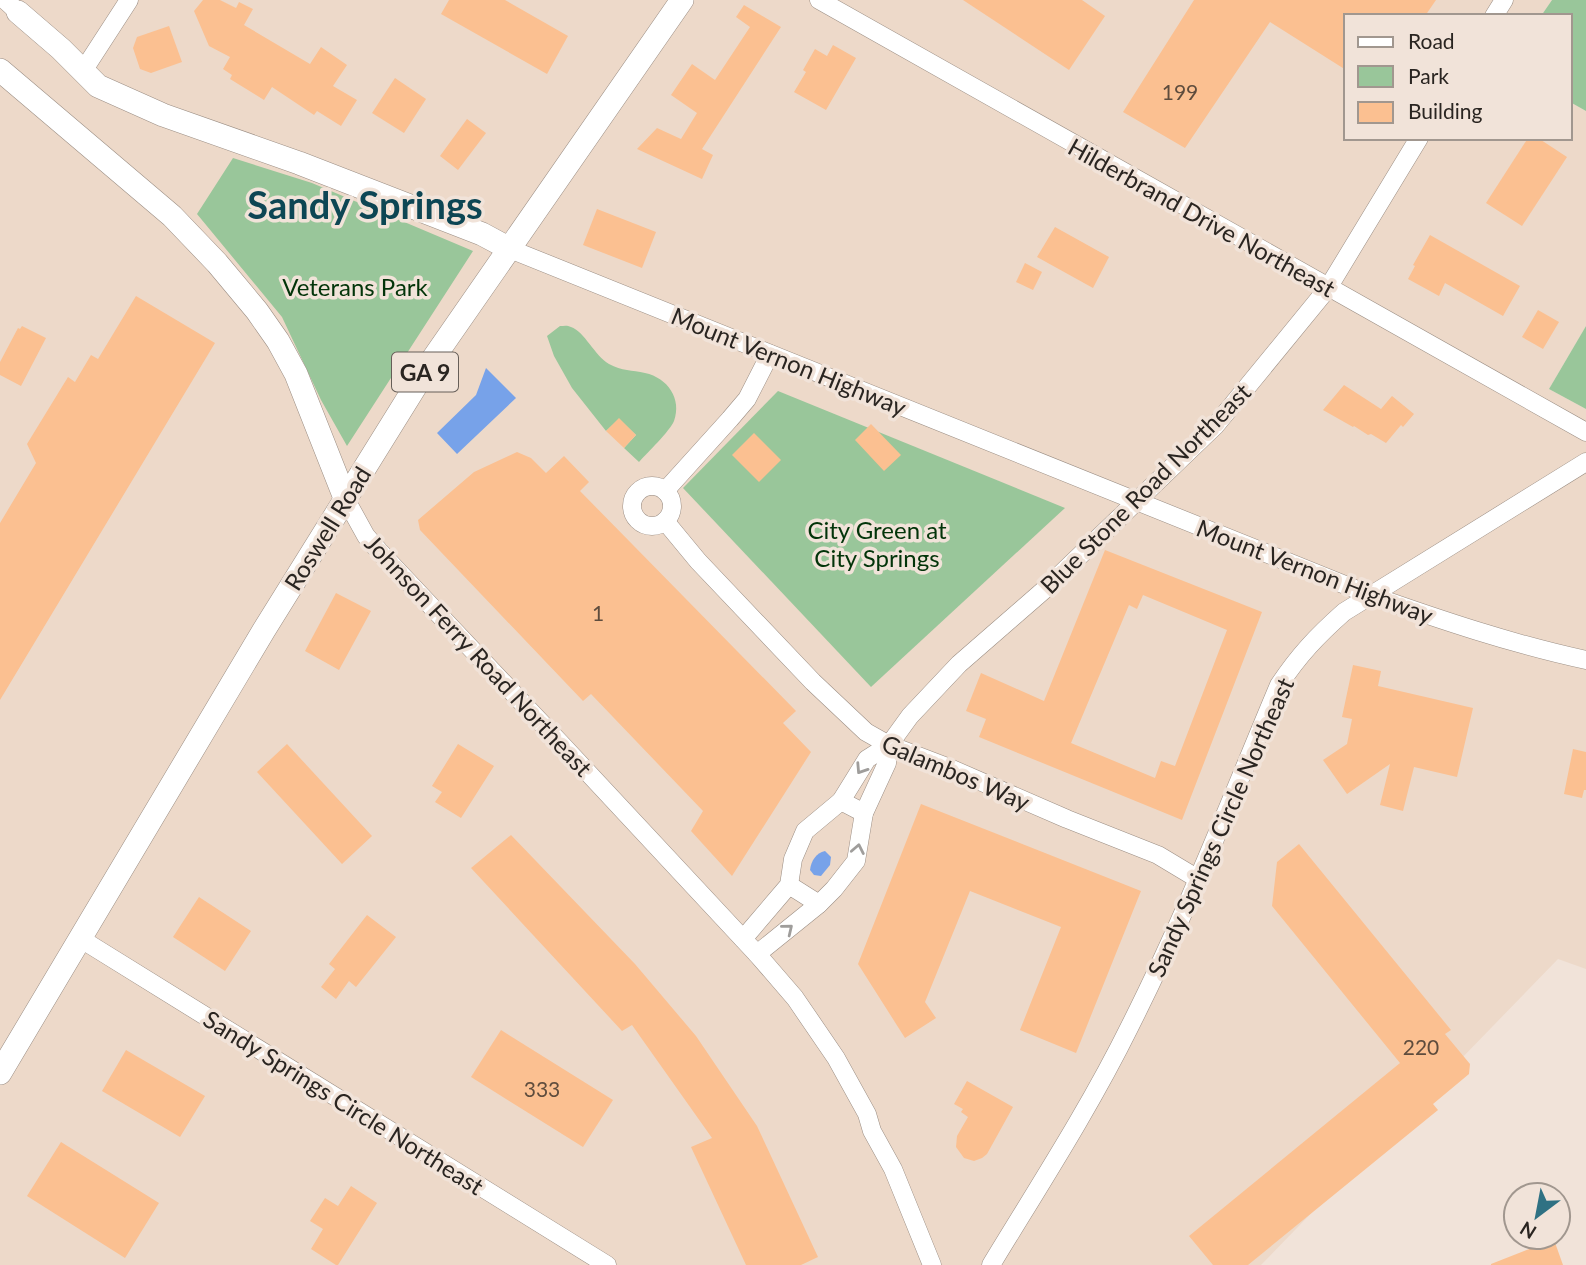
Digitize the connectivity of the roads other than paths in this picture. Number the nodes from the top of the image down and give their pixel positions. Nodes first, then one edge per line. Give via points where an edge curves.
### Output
1 (129, 0) edge
2 (682, 0) edge
3 (819, 0) edge
4 (12, 6) edge
5 (0, 70) edge
6 (83, 71) junction
7 (1418, 140) edge
8 (510, 249) junction
9 (1328, 288) junction
10 (770, 354) junction
11 (1586, 432) edge
12 (1586, 462) edge
13 (666, 491) junction
14 (345, 498) junction
15 (1136, 500) junction
16 (665, 521) junction
17 (1370, 595) junction
18 (1586, 660) edge
19 (889, 745) junction
20 (841, 801) junction
21 (864, 813) junction
22 (1198, 880) junction
23 (789, 885) junction
24 (819, 904) junction
25 (80, 939) junction
26 (743, 939) junction
27 (757, 954) junction
28 (0, 1073) edge
29 (607, 1265) edge
30 (932, 1265) edge
31 (991, 1265) edge

1 - 6 street
2 - 8 main road, Roswell Road / GA 9
3 - 9 street, Hilderbrand Drive Northeast
4 - 6 main road, Mount Vernon Highway
5 - 14 main road, Johnson Ferry Road Northeast via 172,216 257,311 296,374
6 - 8 main road, Mount Vernon Highway via 98,86 163,115 299,163
7 - 9 street, Blue Stone Road Northeast
8 - 10 street, Mount Vernon Highway
8 - 14 main road, Roswell Road / GA 9 via 430,363
9 - 11 street, Hilderbrand Drive Northeast
9 - 15 street, Blue Stone Road Northeast via 1214,426
10 - 13 street via 747,398
10 - 15 street, Mount Vernon Highway
12 - 17 street, Sandy Springs Circle Northeast
13 - 16 street via 672,509
13 - 16 street via 647,486 636,493 631,505 640,522 653,526
14 - 25 main road, Roswell Road / GA 9
14 - 26 street, Johnson Ferry Road Northeast via 379,551
15 - 17 street, Mount Vernon Highway
15 - 19 street, Blue Stone Road Northeast via 959,664
16 - 19 street, Galambos Way via 813,682 866,732
17 - 18 street, Mount Vernon Highway via 1461,627
17 - 22 street, Sandy Springs Circle Northeast via 1319,633 1279,685
19 -> 20 street, Blue Stone Road Northeast via 867,759
19 - 21 street, Blue Stone Road Northeast via 887,763
19 - 22 street, Galambos Way via 1158,855
20 - 21 street
20 - 23 street, Blue Stone Road Northeast via 805,831 793,859
24 -> 21 street, Blue Stone Road Northeast via 856,861
22 - 31 street, Sandy Springs Circle Northeast via 1130,1027 1078,1123
23 - 24 street
23 - 26 street, Blue Stone Road Northeast
27 -> 24 street, Blue Stone Road Northeast
25 - 28 main road, Roswell Road / GA 9
25 - 29 street, Sandy Springs Circle Northeast
26 - 27 street, Johnson Ferry Road Northeast
27 - 30 street, Johnson Ferry Road Northeast via 795,998 836,1058 893,1169

